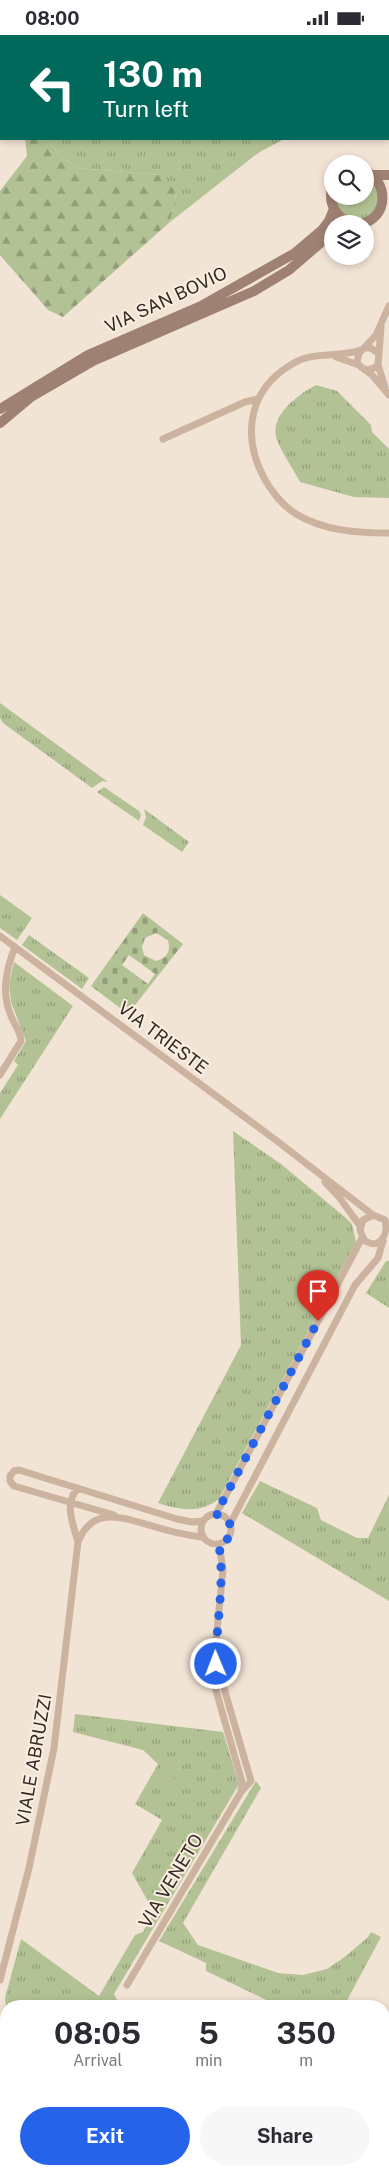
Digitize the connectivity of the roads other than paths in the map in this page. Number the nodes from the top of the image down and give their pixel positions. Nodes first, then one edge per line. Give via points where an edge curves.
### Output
1 (374, 174) edge
2 (389, 175) edge
3 (374, 178) edge
4 (387, 198) edge
5 (333, 205) edge
6 (334, 209) junction
7 (338, 215) edge
8 (374, 218) edge
9 (324, 240) edge
10 (389, 306) edge
11 (381, 327) junction
12 (362, 349) junction
13 (379, 354) junction
14 (333, 356) junction
15 (378, 365) junction
16 (362, 367) junction
17 (387, 392) edge
18 (258, 399) junction
19 (0, 409) edge
20 (0, 423) edge
21 (163, 439) dead end
22 (389, 533) edge
23 (0, 936) edge
24 (15, 947) junction
25 (0, 1075) edge
26 (307, 1164) junction
27 (373, 1215) junction
28 (388, 1223) edge
29 (360, 1226) junction
30 (362, 1238) junction
31 (383, 1241) junction
32 (389, 1248) edge
33 (77, 1489) junction
34 (70, 1502) junction
35 (216, 1514) junction
36 (116, 1516) junction
37 (203, 1521) junction
38 (230, 1524) junction
39 (202, 1537) junction
40 (78, 1542) junction
41 (219, 1545) junction
42 (0, 1980) edge
43 (127, 1985) dead end

1 - 2 main road
3 - 4 main road
4 - 8 main road
5 - 6 main road
6 - 7 main road
6 - 19 main road, VIA SAN BOVIO via 322,231 295,253 201,305 88,355
9 - 20 main road, VIA SAN BOVIO via 289,270 254,291 93,361 31,397
10 - 11 street
11 - 12 street
11 - 13 street
12 - 13 street via 374,349
12 - 14 street
12 - 16 street via 357,356
13 - 15 street
14 - 16 street
14 - 18 street via 294,363 274,378
15 - 16 street via 374,369
15 - 17 street
16 - 17 street
18 - 21 street
18 - 22 street via 250,437 252,449 268,485 283,504 295,514 330,527
23 - 24 street, VIA TRIESTE
24 - 25 street via 7,971 5,994 21,1041
24 - 26 street, VIA TRIESTE
26 - 27 street
26 - 29 street via 339,1197
27 - 28 street
27 - 29 street
28 - 31 street via 388,1233
29 - 30 street
30 - 31 street via 372,1244
30 - 35 street
31 - 32 street
31 - 38 street via 378,1257 355,1285
33 - 34 street
33 - 34 street via 19,1470 10,1476 14,1486
33 - 37 street via 176,1519
34 - 36 street
34 - 40 street via 71,1521
35 - 37 street
35 - 38 street via 224,1516
36 - 39 street
36 - 40 street via 105,1517 91,1525 80,1535
37 - 39 street via 200,1528
38 - 41 street via 228,1539
39 - 41 street via 211,1544
40 - 42 street, VIALE ABRUZZI via 54,1748 29,1868
41 - 43 street, VIA VENETO via 222,1569 216,1664 251,1781 241,1791

